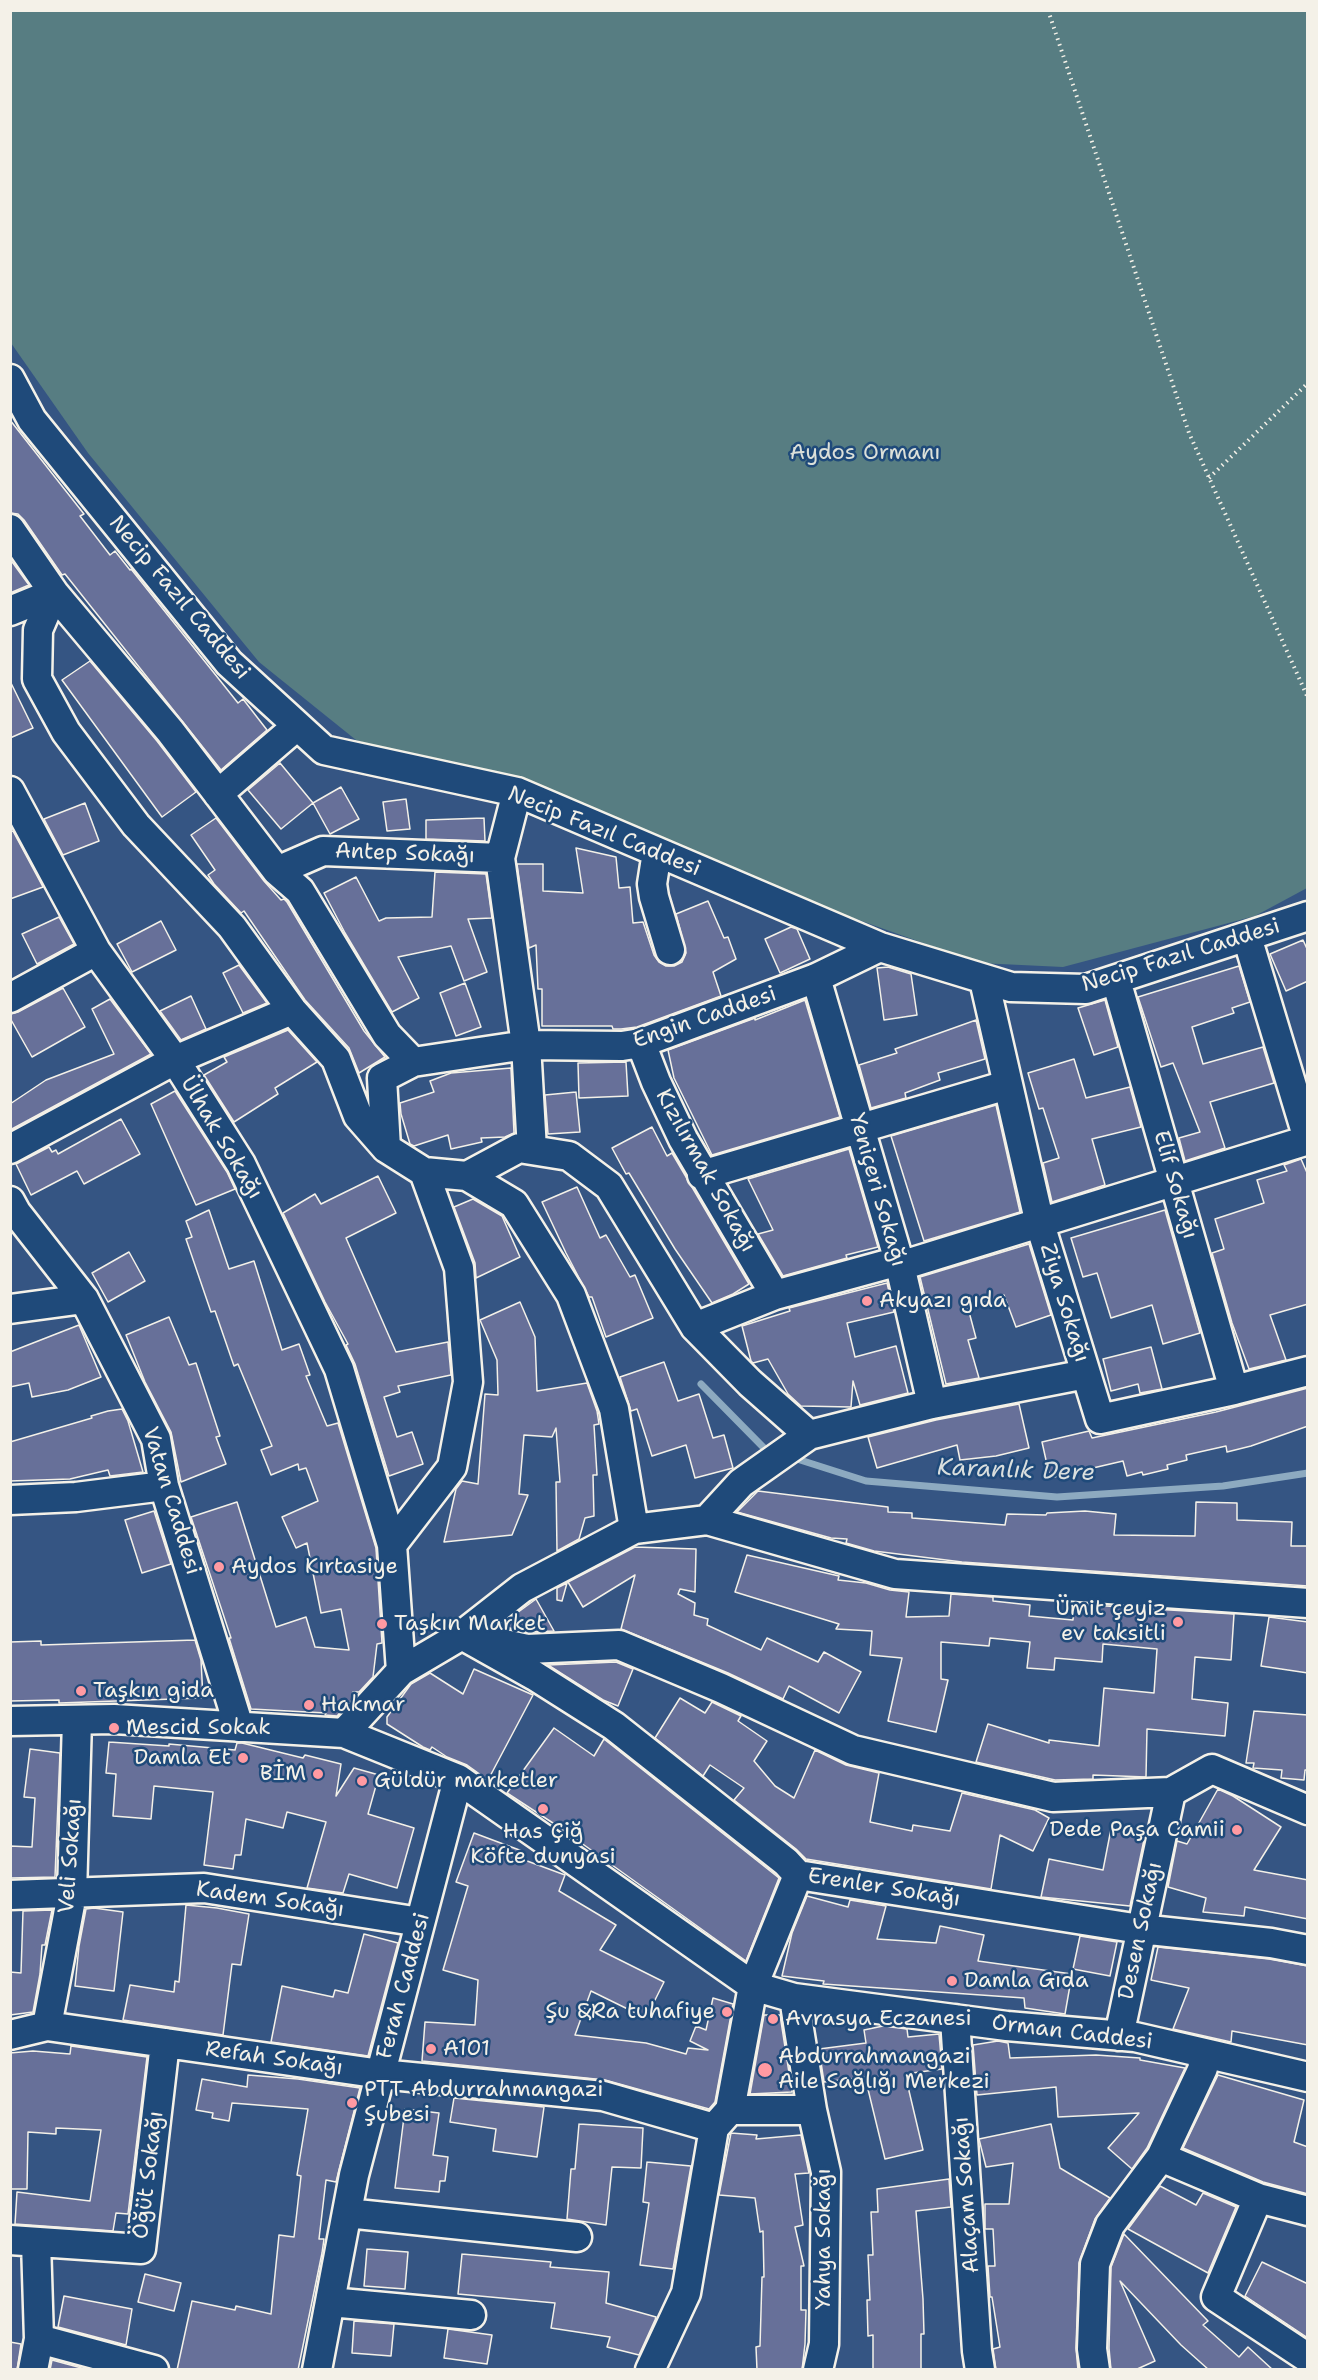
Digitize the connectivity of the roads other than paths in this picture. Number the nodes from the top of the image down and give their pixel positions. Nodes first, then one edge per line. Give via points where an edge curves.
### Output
1 (10, 379) edge
2 (10, 529) edge
3 (54, 593) junction
4 (10, 611) edge
5 (297, 726) junction
6 (10, 791) edge
7 (517, 792) junction
8 (218, 794) junction
9 (657, 852) junction
10 (500, 858) junction
11 (277, 871) junction
12 (1308, 916) edge
13 (1247, 937) junction
14 (880, 947) junction
15 (670, 950) dead end
16 (96, 951) junction
17 (816, 978) junction
18 (984, 980) junction
19 (1116, 980) junction
20 (10, 998) edge
21 (292, 1010) junction
22 (641, 1043) junction
23 (526, 1045) junction
24 (175, 1060) junction
25 (413, 1062) junction
26 (1007, 1085) junction
27 (860, 1129) junction
28 (1308, 1140) edge
29 (386, 1148) junction
30 (10, 1149) edge
31 (532, 1150) junction
32 (424, 1172) junction
33 (702, 1175) junction
34 (467, 1176) junction
35 (1175, 1182) junction
36 (10, 1201) edge
37 (1040, 1224) junction
38 (899, 1264) junction
39 (775, 1295) junction
40 (84, 1299) junction
41 (10, 1309) edge
42 (695, 1327) junction
43 (1308, 1371) edge
44 (1086, 1374) junction
45 (1234, 1390) junction
46 (932, 1404) junction
47 (809, 1435) junction
48 (164, 1486) junction
49 (10, 1500) edge
50 (707, 1520) junction
51 (634, 1529) junction
52 (392, 1545) junction
53 (1308, 1603) edge
54 (462, 1635) junction
55 (401, 1671) junction
56 (77, 1720) junction
57 (10, 1721) edge
58 (239, 1727) junction
59 (344, 1733) junction
60 (458, 1779) junction
61 (1171, 1792) junction
62 (1308, 1810) edge
63 (798, 1875) junction
64 (72, 1894) junction
65 (10, 1895) edge
66 (420, 1922) junction
67 (1140, 1929) junction
68 (1308, 1950) edge
69 (753, 1986) junction
70 (794, 1998) junction
71 (955, 2019) junction
72 (47, 2026) junction
73 (10, 2035) edge
74 (1119, 2036) junction
75 (165, 2043) junction
76 (1202, 2053) junction
77 (381, 2074) junction
78 (1308, 2077) edge
79 (813, 2110) junction
80 (722, 2119) junction
81 (1161, 2157) junction
82 (1258, 2198) junction
83 (1308, 2211) edge
84 (347, 2213) junction
85 (577, 2237) dead end
86 (23, 2241) edge
87 (330, 2302) junction
88 (471, 2315) dead end
89 (39, 2339) junction
90 (1308, 2358) edge
91 (33, 2370) edge
92 (154, 2370) edge
93 (317, 2370) edge
94 (650, 2370) edge
95 (818, 2370) edge
96 (980, 2370) edge
97 (1095, 2370) edge

1 - 5 street, Necip Fazıl Caddesi via 32,420 229,663
2 - 3 street
3 - 4 street
3 - 8 street
3 - 21 street via 38,630 37,679 66,732 136,825 232,927
5 - 7 street, Necip Fazıl Caddesi via 324,750
5 - 8 street
6 - 16 street, Ülhak Sokağı
7 - 9 street, Necip Fazıl Caddesi
7 - 10 street
8 - 11 street
9 - 14 street, Necip Fazıl Caddesi
9 - 15 street via 652,884
10 - 11 street, Antep Sokağı via 323,851
10 - 23 street
11 - 25 street via 300,891 387,1035
12 - 13 street, Necip Fazıl Caddesi
13 - 19 street, Necip Fazıl Caddesi
13 - 28 street
14 - 17 street, Engin Caddesi
14 - 18 street, Necip Fazıl Caddesi
16 - 20 street
16 - 24 street, Ülhak Sokağı
17 - 22 street, Engin Caddesi
17 - 27 street, Yeniçeri Sokağı
18 - 19 street, Necip Fazıl Caddesi via 1011,987 1086,989
18 - 26 street, Ziya Sokağı
19 - 35 street, Elif Sokağı
21 - 24 street
21 - 29 street via 336,1059 358,1116
22 - 23 street, Engin Caddesi
22 - 33 street, Kızılırmak Sokağı
23 - 25 street, Engin Caddesi
23 - 31 street
24 - 30 street
24 - 52 street, Ülhak Sokağı via 241,1164 339,1369
25 - 29 street, Engin Caddesi via 382,1078
26 - 27 street
26 - 37 street, Ziya Sokağı
27 - 33 street
27 - 38 street, Yeniçeri Sokağı
28 - 35 street
29 - 32 street
31 - 34 street via 519,1148
31 - 42 street via 569,1156 609,1185
32 - 34 street
32 - 52 street via 459,1268 468,1382 452,1467
33 - 39 street, Kızılırmak Sokağı
34 - 51 street via 514,1204 571,1295 614,1409
35 - 37 street
35 - 45 street, Elif Sokağı
36 - 40 street, Vatan Caddesi
37 - 38 street
37 - 44 street, Ziya Sokağı
38 - 39 street
38 - 46 street, Yeniçeri Sokağı
39 - 42 street
40 - 41 street
40 - 48 street, Vatan Caddesi via 156,1439
42 - 47 street
43 - 45 street, Ziya Sokağı
44 - 45 street, Ziya Sokağı via 1101,1419
44 - 46 street
46 - 47 street
47 - 50 street via 741,1483
48 - 49 street
48 - 58 street, Vatan Caddesi
50 - 51 street
50 - 53 street via 895,1574
51 - 54 street via 522,1588
52 - 55 street, Ülhak Sokağı
54 - 55 street
54 - 61 street via 527,1649 619,1645 853,1750 1053,1797
54 - 63 street, Erenler Sokağı via 614,1726
55 - 59 street
56 - 57 street, Orman Caddesi
56 - 58 street, Orman Caddesi
56 - 64 street, Veli Sokağı
58 - 59 street, Orman Caddesi
59 - 60 street, Orman Caddesi
60 - 66 street, Ferah Caddesi
60 - 69 street, Orman Caddesi
61 - 62 street via 1212,1769
61 - 67 street, Desen Sokağı
63 - 67 street, Erenler Sokağı
63 - 69 street
64 - 65 street, Kadem Sokağı
64 - 66 street, Kadem Sokağı via 204,1888
64 - 72 street, Veli Sokağı
66 - 77 street, Ferah Caddesi
67 - 68 street, Erenler Sokağı
67 - 74 street, Desen Sokağı
69 - 70 street, Orman Caddesi
69 - 80 street
70 - 71 street, Orman Caddesi
70 - 79 street, Yahya Sokağı
71 - 74 street, Orman Caddesi
71 - 96 street, Alaçam Sokağı
72 - 73 street, Refah Sokağı
72 - 75 street, Refah Sokağı
74 - 76 street, Orman Caddesi
75 - 77 street, Refah Sokağı
75 - 86 street, Öğüt Sokağı via 141,2249
76 - 78 street, Orman Caddesi
76 - 81 street via 1203,2068
77 - 80 street, Refah Sokağı via 603,2096
77 - 84 street, Ferah Caddesi
79 - 80 street
79 - 95 street, Yahya Sokağı via 826,2172 824,2344
80 - 94 street via 686,2293
81 - 82 street
81 - 97 street via 1110,2225 1095,2264
82 - 83 street
82 - 90 street via 1216,2297
84 - 85 street
84 - 87 street, Ferah Caddesi
86 - 89 street
87 - 88 street
87 - 93 street, Ferah Caddesi
89 - 91 street
89 - 92 street

